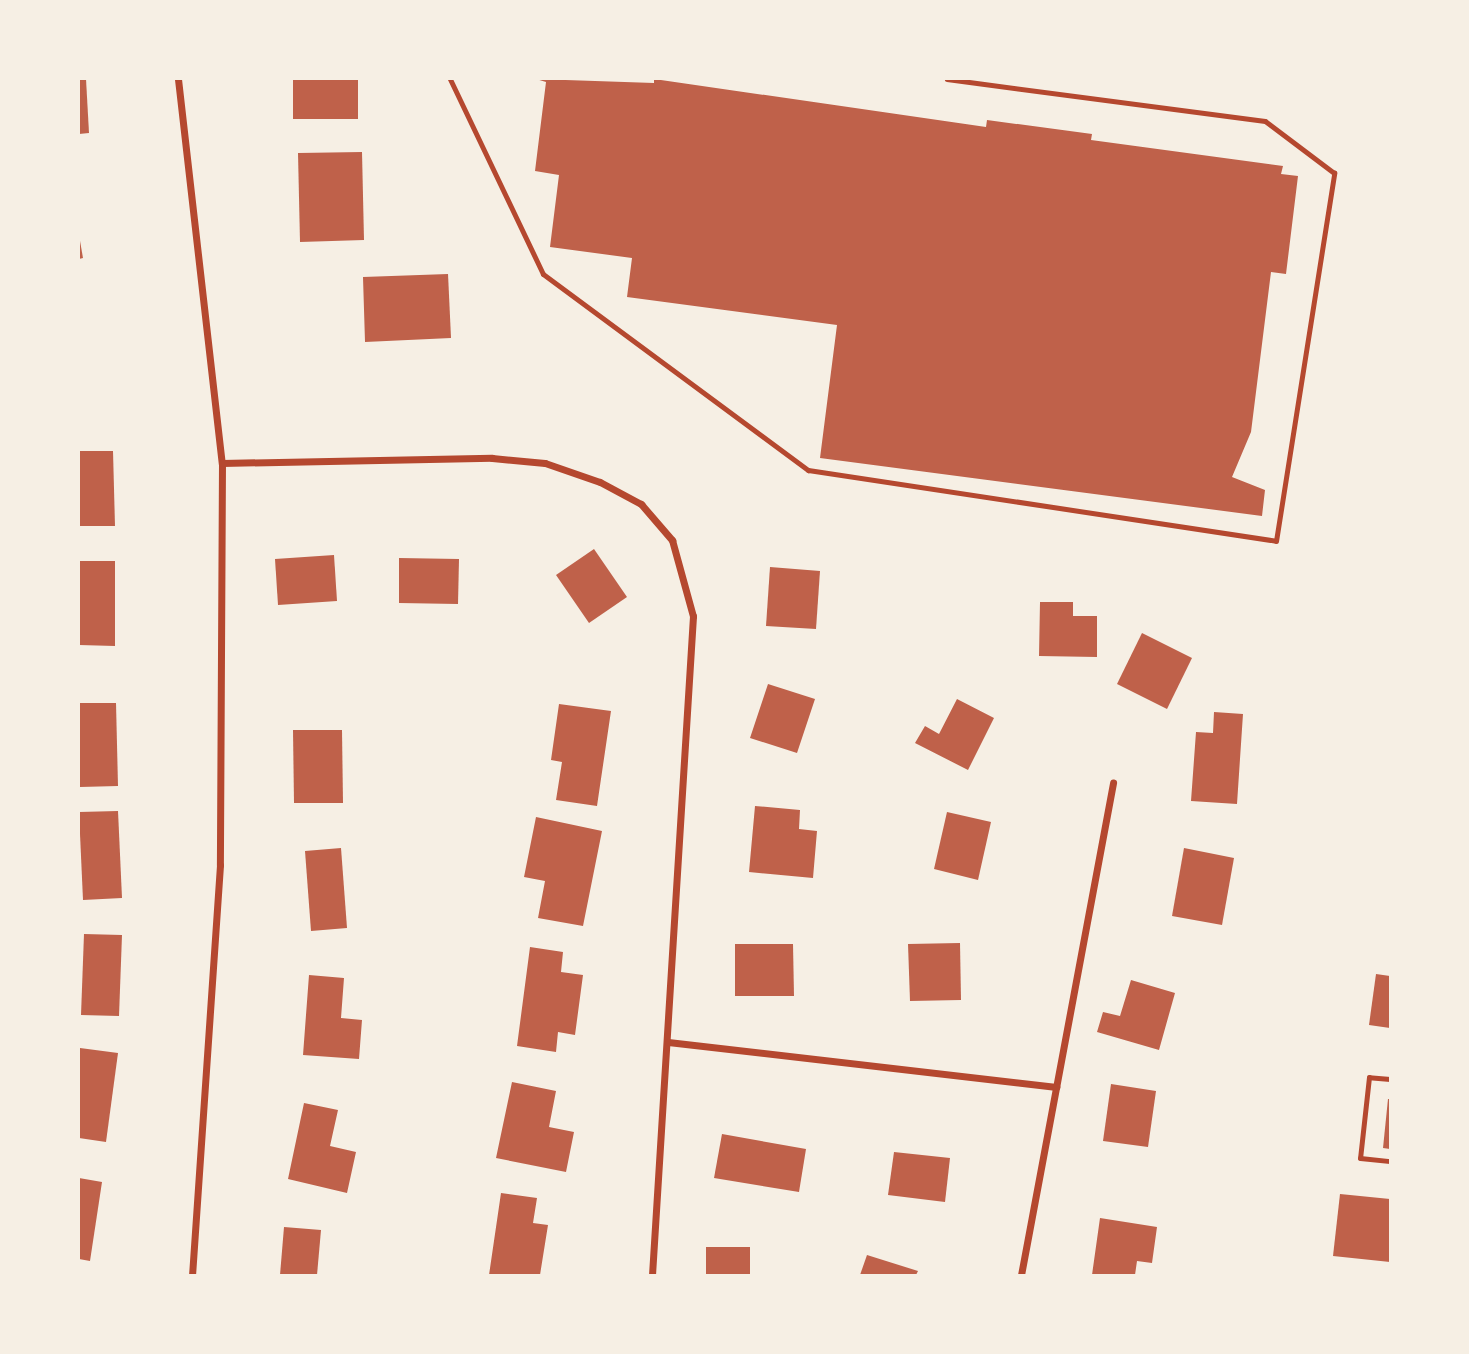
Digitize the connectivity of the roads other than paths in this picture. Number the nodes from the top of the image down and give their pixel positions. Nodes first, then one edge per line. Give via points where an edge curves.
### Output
1 (178, 79) edge
2 (450, 79) edge
3 (947, 79) edge
4 (222, 463) junction
5 (1113, 783) dead end
6 (668, 1042) junction
7 (1390, 1079) edge
8 (1056, 1087) junction
9 (1390, 1161) edge
10 (192, 1275) edge
11 (652, 1275) edge
12 (1021, 1275) edge

1 - 4 street
2 - 3 lane via 543,274 808,470 1276,541 1334,173 1265,121
4 - 6 street via 492,458 545,463 600,482 641,504 672,540 693,615
4 - 10 street via 220,865
5 - 8 street
6 - 8 street
6 - 11 street
7 - 9 lane via 1369,1077 1360,1158
8 - 12 street

